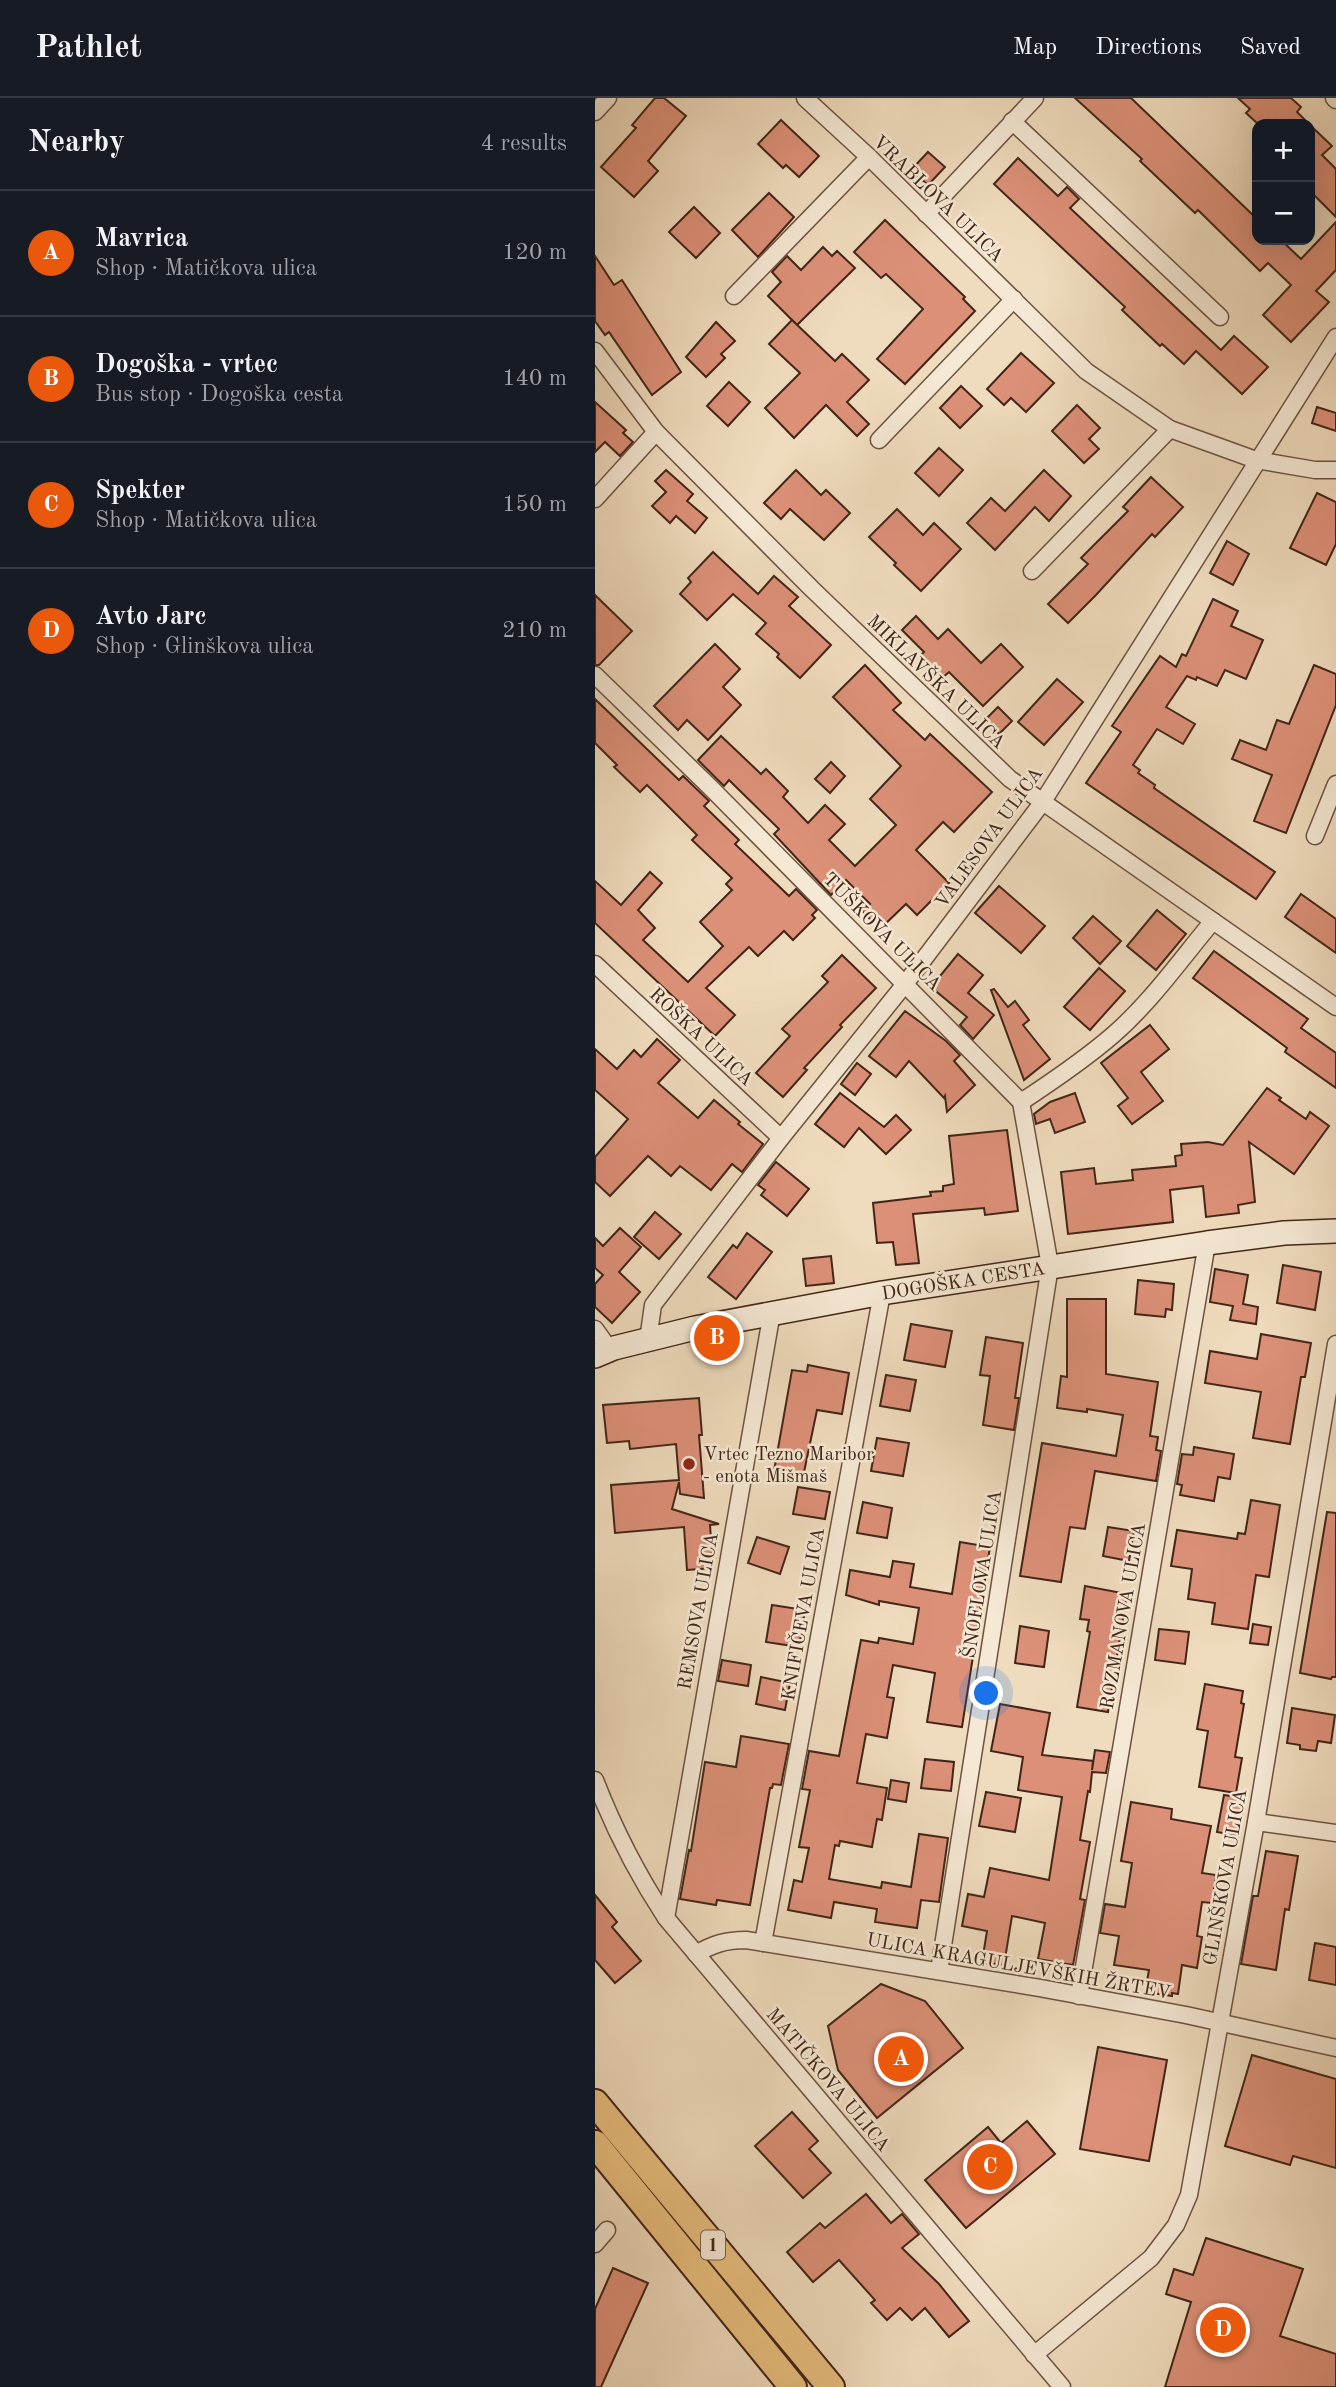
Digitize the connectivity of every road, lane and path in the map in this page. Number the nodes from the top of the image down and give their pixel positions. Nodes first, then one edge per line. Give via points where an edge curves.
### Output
1 (608, 98) edge
2 (805, 98) edge
3 (1035, 98) edge
4 (595, 112) edge
5 (1012, 121) junction
6 (869, 157) junction
7 (926, 214) junction
8 (734, 296) dead end
9 (1014, 299) junction
10 (1220, 317) dead end
11 (1336, 337) edge
12 (595, 351) edge
13 (1170, 429) junction
14 (656, 432) junction
15 (879, 440) dead end
16 (1257, 460) junction
17 (1336, 470) edge
18 (595, 499) edge
19 (1032, 571) dead end
20 (595, 675) edge
21 (1336, 784) edge
22 (1042, 803) junction
23 (1315, 835) dead end
24 (1213, 921) junction
25 (595, 964) edge
26 (905, 984) junction
27 (1336, 1007) edge
28 (1021, 1102) junction
29 (781, 1138) junction
30 (1336, 1231) edge
31 (1207, 1242) junction
32 (1050, 1266) junction
33 (882, 1293) junction
34 (772, 1312) junction
35 (648, 1340) junction
36 (599, 1341) edge
37 (1336, 1344) edge
38 (595, 1780) edge
39 (1256, 1822) junction
40 (1336, 1833) edge
41 (666, 1918) junction
42 (763, 1943) junction
43 (696, 1954) junction
44 (939, 1971) junction
45 (1079, 1996) junction
46 (1219, 2023) junction
47 (1336, 2048) edge
48 (595, 2103) edge
49 (595, 2144) edge
50 (607, 2230) dead end
51 (595, 2244) edge
52 (1034, 2355) junction
53 (793, 2387) edge
54 (831, 2387) edge
55 (1062, 2387) edge

1 - 4 street
2 - 6 street, VRABLOVA ULICA
3 - 5 street
5 - 7 street
5 - 10 street
6 - 7 street, VRABLOVA ULICA
6 - 8 street
7 - 9 street, VRABLOVA ULICA
9 - 13 street, VRABLOVA ULICA via 1086,371
9 - 15 street
11 - 16 street, VALESOVA ULICA
12 - 14 street, MIKLAVŠKA ULICA
13 - 16 street, VRABLOVA ULICA
13 - 19 street
14 - 18 street
14 - 22 street, MIKLAVŠKA ULICA via 812,589 1010,779
16 - 17 street, VRABLOVA ULICA
16 - 22 street, VALESOVA ULICA
20 - 26 street, TUŠKOVA ULICA
21 - 23 street
22 - 24 street, MIKLAVŠKA ULICA
22 - 26 street, VALESOVA ULICA
24 - 27 street, MIKLAVŠKA ULICA
24 - 28 street via 1116,1032
25 - 29 street, ROŠKA ULICA
26 - 28 street, TUŠKOVA ULICA
26 - 29 street, VALESOVA ULICA
28 - 32 street
29 - 35 street, VALESOVA ULICA via 653,1305
30 - 31 street, DOGOŠKA CESTA
31 - 32 street, DOGOŠKA CESTA
31 - 45 street, ROZMANOVA ULICA
32 - 33 street, DOGOŠKA CESTA
32 - 44 street, ŠNOFLOVA ULICA
33 - 34 street, DOGOŠKA CESTA
33 - 42 street, KNIFIČEVA ULICA
34 - 35 street, DOGOŠKA CESTA
34 - 41 street, REMSOVA ULICA
35 - 36 street, DOGOŠKA CESTA
37 - 39 street, GLINŠKOVA ULICA
38 - 41 street, MATIČKOVA ULICA via 639,1876
39 - 40 street
39 - 46 street, GLINŠKOVA ULICA
41 - 43 street, MATIČKOVA ULICA
42 - 43 street, ULICA KRAGULJEVŠKIH ŽRTEV via 730,1940
42 - 44 street, ULICA KRAGULJEVŠKIH ŽRTEV
43 - 52 street, MATIČKOVA ULICA
44 - 45 street, ULICA KRAGULJEVŠKIH ŽRTEV
45 - 46 street, ULICA KRAGULJEVŠKIH ŽRTEV
46 - 47 street, ULICA KRAGULJEVŠKIH ŽRTEV
46 - 52 street, GLINŠKOVA ULICA via 1189,2195 1176,2225 1151,2258
48 - 54 main road, 1
49 - 53 main road, 1
50 - 51 street
52 - 55 street, MATIČKOVA ULICA

